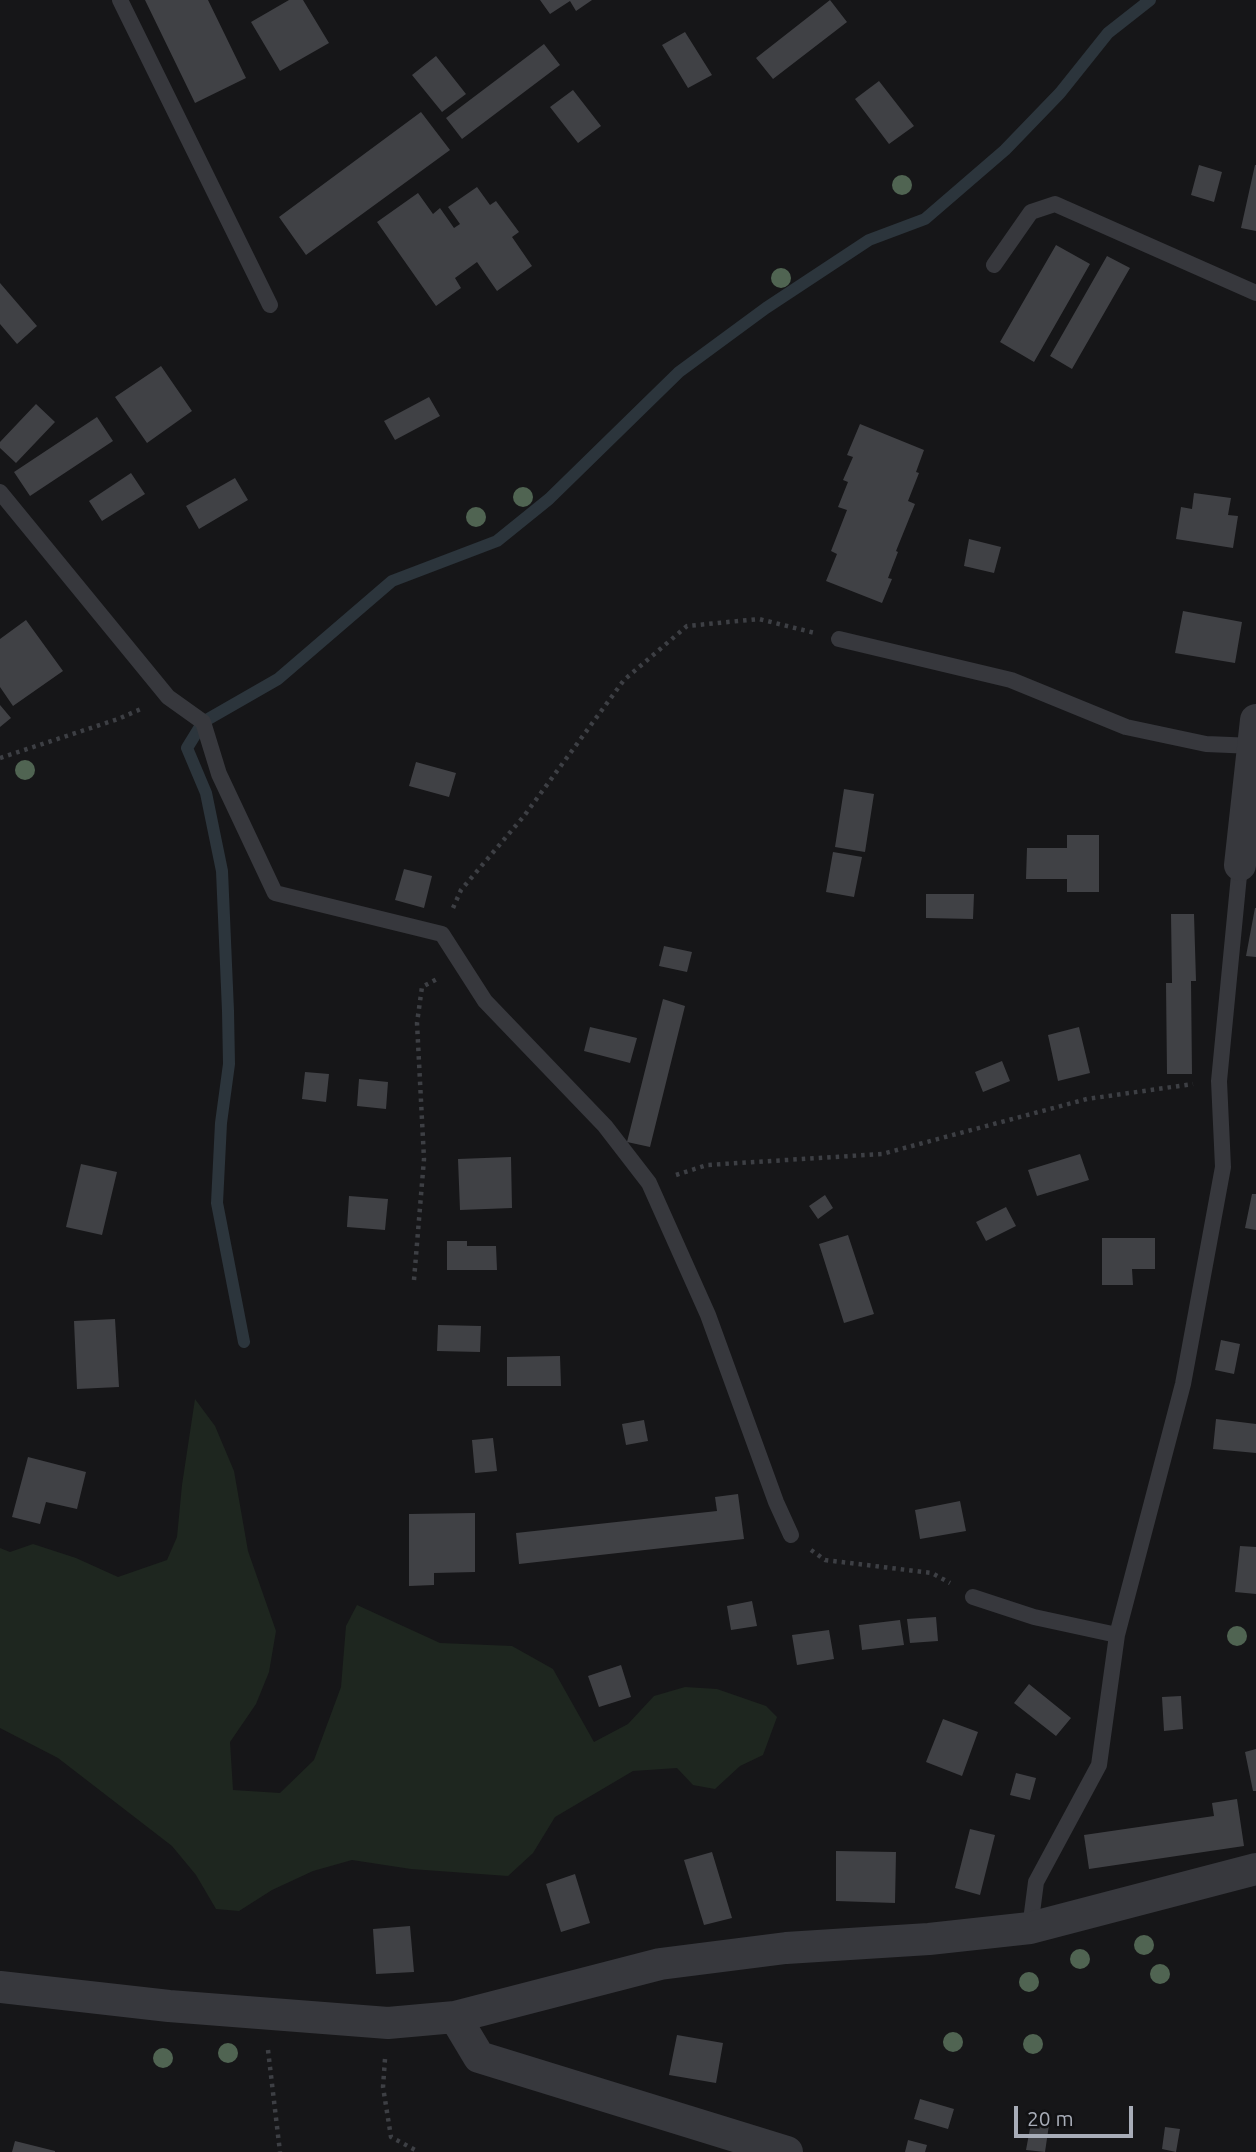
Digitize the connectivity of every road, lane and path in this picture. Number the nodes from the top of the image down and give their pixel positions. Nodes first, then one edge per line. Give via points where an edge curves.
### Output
1 (120, 0) edge
2 (994, 265) dead end
3 (1256, 293) edge
4 (270, 305) dead end
5 (0, 492) edge
6 (839, 639) joint
7 (168, 697) junction
8 (1255, 733) edge
9 (0, 758) edge
10 (1240, 864) joint
11 (442, 934) junction
12 (462, 968) junction
13 (1219, 1081) junction
14 (649, 1183) junction
15 (414, 1280) dead end
16 (791, 1535) joint
17 (973, 1597) joint
18 (1117, 1635) junction
19 (1256, 1869) edge
20 (1030, 1928) junction
21 (0, 1987) edge
22 (264, 2014) junction
23 (455, 2017) junction
24 (388, 2023) junction
25 (280, 2152) edge
26 (419, 2152) edge
27 (787, 2152) edge

1 - 4 lane
2 - 3 lane via 1031,212 1055,204
5 - 7 lane
6 - 8 lane via 1011,680 1126,727 1206,744
6 - 11 path via 759,619 687,626 624,680 524,816 461,890
7 - 9 path via 118,719
7 - 11 lane via 203,722 219,774 275,893
8 - 10 street
10 - 13 lane
11 - 12 lane
12 - 14 lane via 485,1001 605,1125
12 - 15 path via 422,987 417,1023 424,1159
13 - 14 path via 1087,1099 882,1154 707,1165
13 - 18 lane via 1223,1167 1183,1384
14 - 16 lane via 708,1315
16 - 17 path via 825,1560 932,1573
17 - 18 lane via 1034,1617
18 - 20 lane via 1099,1765 1036,1882
19 - 20 street
20 - 23 street via 786,1948 660,1964
21 - 22 street
22 - 24 street
22 - 25 path
23 - 24 street
23 - 27 street via 479,2057
24 - 26 path via 383,2087 391,2137

